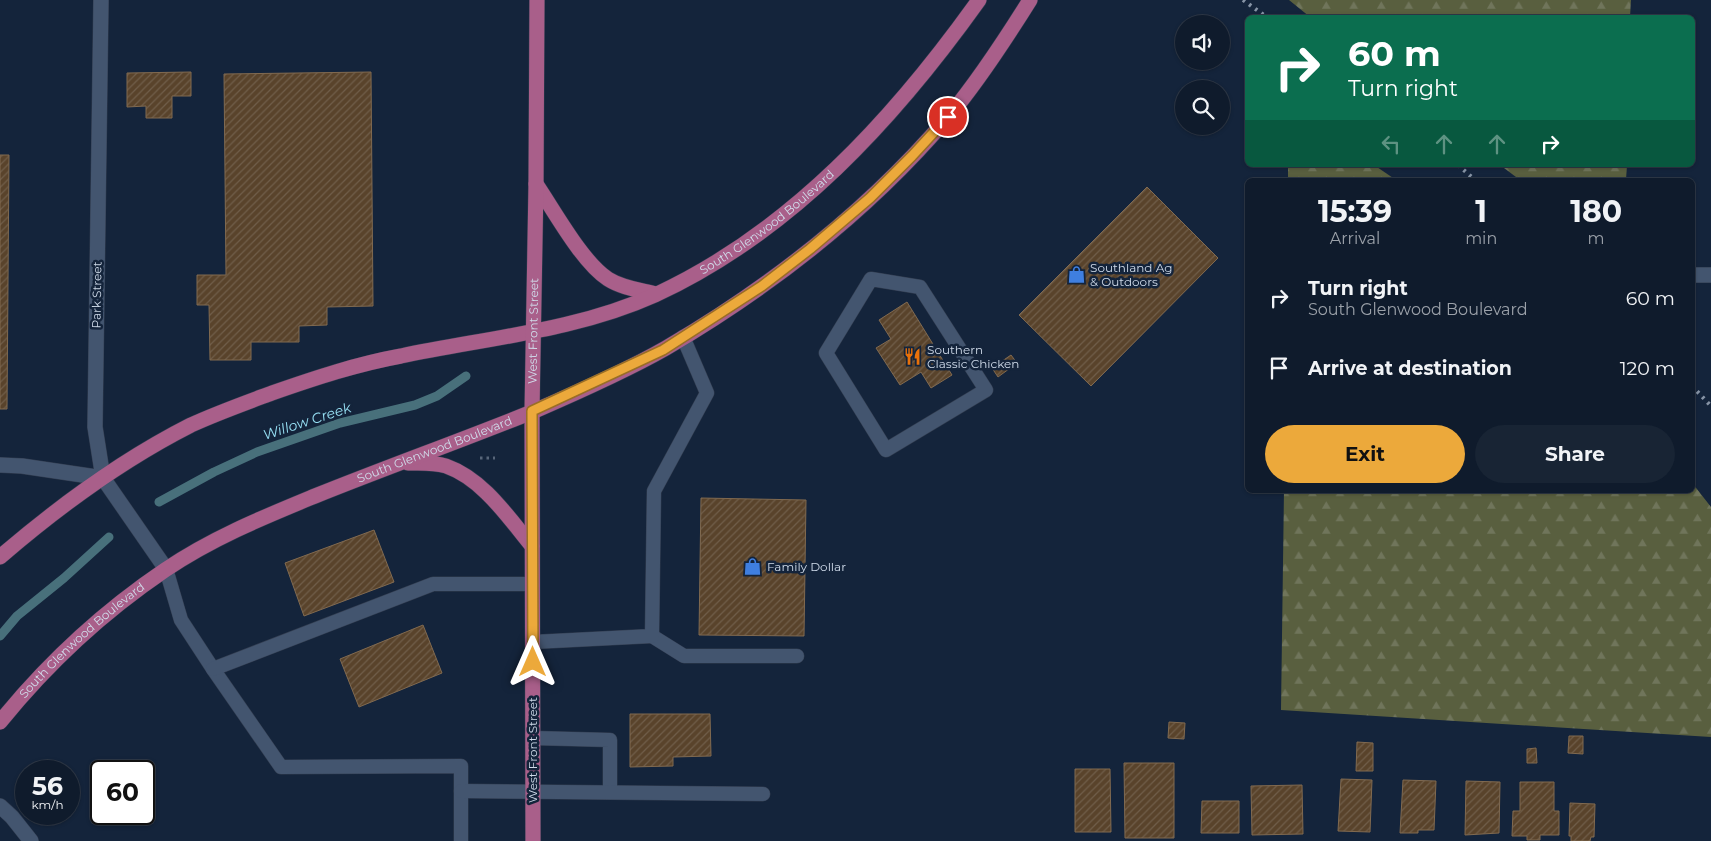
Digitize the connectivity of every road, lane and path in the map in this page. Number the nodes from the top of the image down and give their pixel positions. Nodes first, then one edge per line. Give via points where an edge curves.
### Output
1 (102, 0) edge
2 (537, 0) edge
3 (979, 0) edge
4 (1030, 0) edge
5 (536, 184) junction
6 (1695, 275) edge
7 (1711, 275) edge
8 (871, 279) joint
9 (656, 294) junction
10 (533, 332) junction
11 (683, 337) junction
12 (532, 411) junction
13 (480, 458) dead end
14 (495, 458) dead end
15 (398, 463) junction
16 (0, 465) edge
17 (102, 478) junction
18 (532, 546) junction
19 (0, 557) edge
20 (166, 569) junction
21 (532, 584) junction
22 (652, 636) junction
23 (532, 642) junction
24 (797, 656) dead end
25 (213, 669) junction
26 (0, 722) edge
27 (533, 738) junction
28 (461, 791) junction
29 (533, 792) junction
30 (610, 792) junction
31 (763, 794) dead end
32 (0, 806) edge
33 (31, 841) edge
34 (461, 841) edge
35 (533, 841) edge

1 - 17 street, Park Street via 95,427
2 - 5 main road, West Front Street
3 - 9 main road, South Glenwood Boulevard via 919,80 843,164 756,235 706,268
4 - 11 main road, South Glenwood Boulevard via 983,72 948,117 870,198 762,286
5 - 9 main road via 594,268 609,280
5 - 10 main road, West Front Street
6 - 7 street
8 - 8 lane via 826,354 886,450 986,390 920,287
9 - 10 main road, South Glenwood Boulevard via 597,316
10 - 12 main road, West Front Street
10 - 17 main road, South Glenwood Boulevard via 400,356 291,386 192,425
11 - 12 main road, South Glenwood Boulevard via 613,375
11 - 22 lane via 707,392 654,490
12 - 15 main road, South Glenwood Boulevard
12 - 18 main road, West Front Street
13 - 14 path
15 - 18 main road via 426,463 459,472 486,492
15 - 20 main road, South Glenwood Boulevard via 260,518
16 - 17 street
17 - 19 main road, South Glenwood Boulevard via 39,523
17 - 20 street, Park Street
18 - 21 main road, West Front Street
20 - 25 lane via 181,620
20 - 26 main road, South Glenwood Boulevard via 56,659
21 - 23 main road, West Front Street
21 - 25 lane via 434,584
22 - 23 lane
22 - 24 lane via 684,656
23 - 27 main road, West Front Street
25 - 28 lane via 281,766 461,766
27 - 29 main road, West Front Street
27 - 30 lane via 610,740
28 - 29 lane
28 - 34 lane
29 - 30 lane
29 - 35 main road, West Front Street
30 - 31 lane
32 - 33 street

